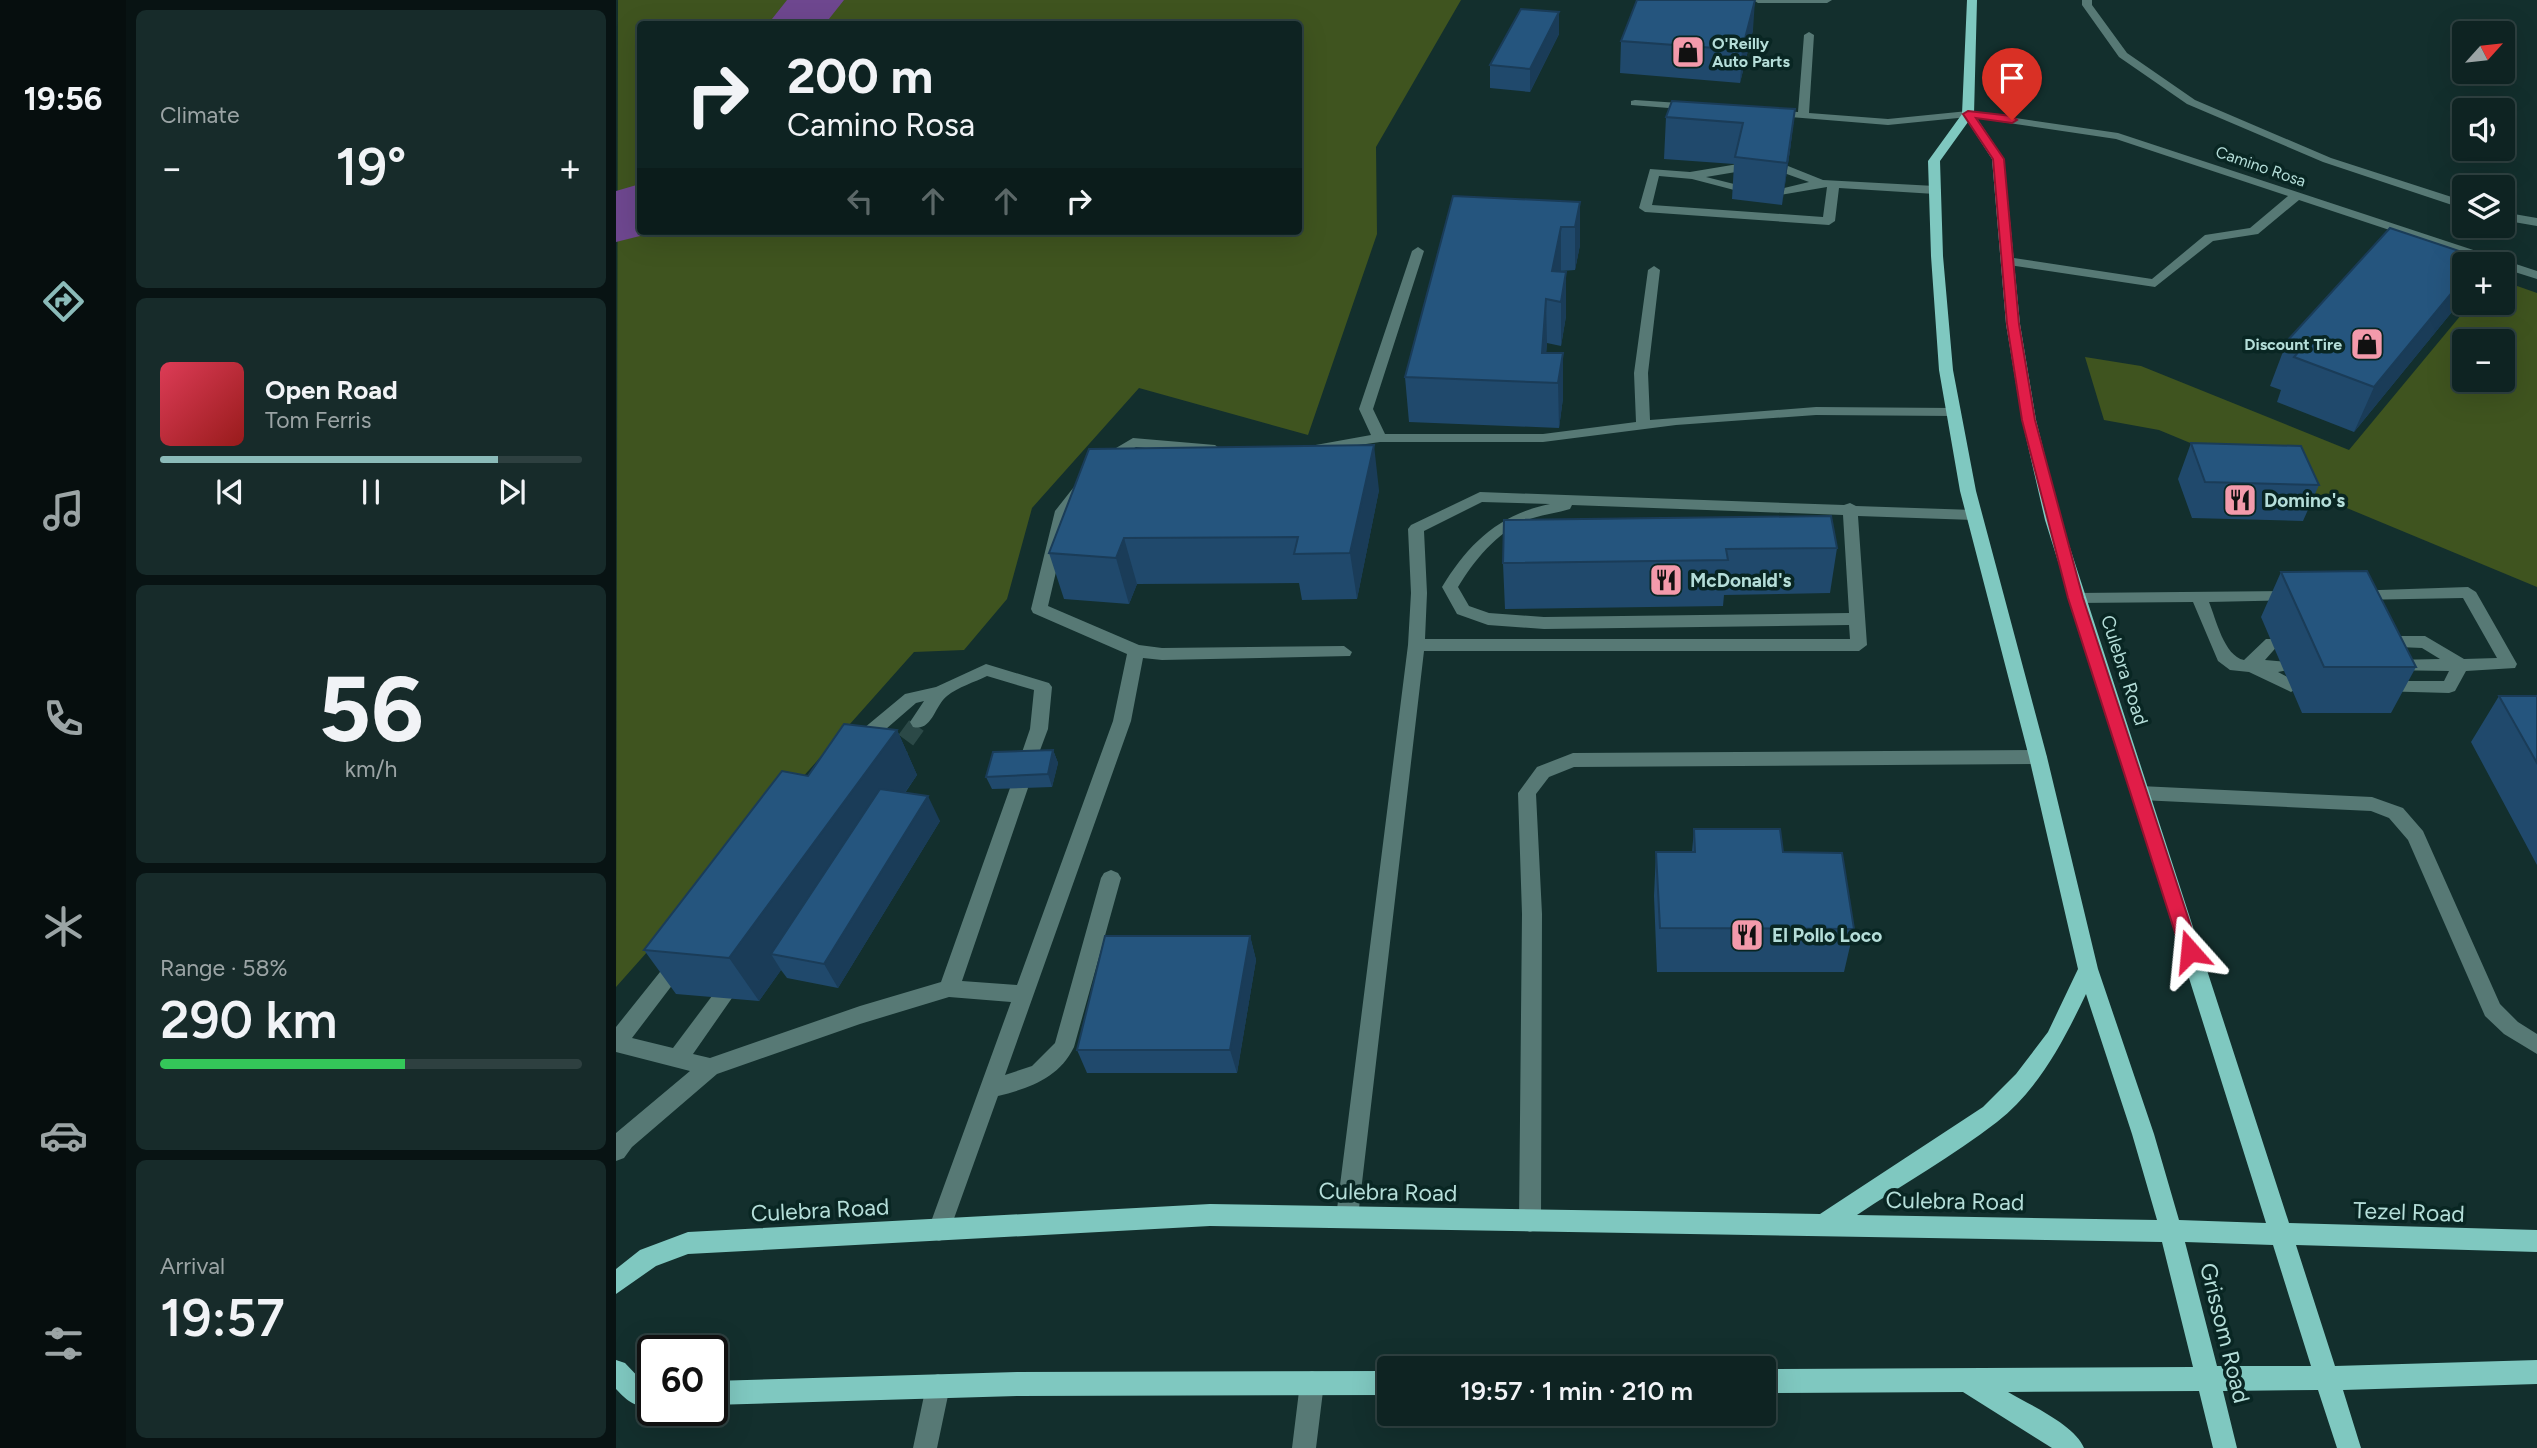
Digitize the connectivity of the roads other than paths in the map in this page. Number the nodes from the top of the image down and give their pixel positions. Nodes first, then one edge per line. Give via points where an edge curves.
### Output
1 (1758, 0) edge
2 (1827, 0) edge
3 (1972, 0) edge
4 (2087, 0) edge
5 (1810, 35) dead end
6 (1635, 103) dead end
7 (1713, 109) edge
8 (1764, 113) edge
9 (1968, 114) junction
10 (1803, 115) junction
11 (1690, 176) junction
12 (1827, 184) junction
13 (1935, 190) junction
14 (2297, 195) junction
15 (2452, 201) edge
16 (2515, 218) edge
17 (2537, 222) edge
18 (1418, 251) dead end
19 (2007, 261) junction
20 (1654, 270) dead end
21 (2537, 275) edge
22 (1954, 412) junction
23 (1643, 425) junction
24 (1380, 438) junction
25 (1303, 451) edge
26 (1238, 452) edge
27 (1588, 500) junction
28 (1850, 508) junction
29 (1974, 515) junction
30 (2333, 595) edge
31 (2306, 596) edge
32 (2076, 598) junction
33 (2199, 598) junction
34 (1857, 620) junction
35 (2370, 642) edge
36 (2272, 643) dead end
37 (1416, 645) junction
38 (1136, 651) junction
39 (1345, 652) dead end
40 (2249, 665) junction
41 (2461, 665) junction
42 (2282, 666) dead end
43 (2368, 666) edge
44 (2291, 686) dead end
45 (2378, 688) edge
46 (940, 692) junction
47 (919, 722) tunnel mouth
48 (843, 756) edge
49 (2038, 757) junction
50 (1027, 764) edge
51 (1019, 788) edge
52 (2140, 793) junction
53 (1111, 878) dead end
54 (692, 947) edge
55 (2088, 969) junction
56 (949, 988) junction
57 (1022, 994) junction
58 (722, 998) edge
59 (616, 1043) edge
60 (2537, 1045) edge
61 (677, 1059) junction
62 (710, 1067) junction
63 (990, 1088) junction
64 (616, 1151) edge
65 (1347, 1217) junction
66 (1530, 1221) junction
67 (1822, 1226) junction
68 (939, 1230) junction
69 (2171, 1231) junction
70 (2280, 1234) junction
71 (2537, 1241) edge
72 (616, 1283) edge
73 (616, 1372) edge
74 (2537, 1372) edge
75 (2326, 1378) junction
76 (2208, 1380) junction
77 (1776, 1381) edge
78 (1968, 1381) junction
79 (1377, 1382) edge
80 (1312, 1383) junction
81 (938, 1387) junction
82 (637, 1393) edge
83 (728, 1393) edge
84 (925, 1448) edge
85 (1304, 1448) edge
86 (2072, 1448) edge
87 (2225, 1448) edge
88 (2348, 1448) edge

1 - 2 street
3 - 9 main road
4 - 15 street via 2123,55 2191,102 2327,160
5 - 10 street
6 - 7 street
8 - 10 street, Camino Rosa
9 - 10 street, Camino Rosa via 1888,122
9 - 13 main road via 1934,161
9 - 14 street, Camino Rosa via 2118,136
9 - 19 main road, Culebra Road via 1998,159
11 - 11 street via 1736,178
11 - 12 street via 1654,172 1645,208 1829,221
12 - 12 street via 1786,181
12 - 13 street
13 - 22 main road via 1937,256
14 - 19 street via 2254,231 2209,238 2155,283
14 - 21 street, Camino Rosa
16 - 17 street
18 - 24 street via 1366,410
19 - 32 main road, Culebra Road via 2029,420
20 - 23 street via 1641,373
22 - 23 street via 1816,411
22 - 29 main road
23 - 24 street via 1543,438
24 - 25 street
26 - 38 street via 1133,442 1101,461 1063,511 1039,609
27 - 28 street
27 - 34 street via 1521,517 1493,535 1464,562 1450,587 1464,610 1488,619 1544,623
27 - 37 street via 1480,497 1416,529
28 - 29 street
28 - 34 street
29 - 49 main road
30 - 41 street via 2468,592 2510,664
31 - 33 street
32 - 33 street
32 - 52 main road, Culebra Road
33 - 40 street via 2224,657 2236,666
34 - 37 street via 1859,645
35 - 41 street via 2425,642
36 - 40 street
37 - 65 street
38 - 39 street
38 - 57 street via 1122,721
40 - 42 street
40 - 44 street
41 - 43 street
41 - 45 street via 2449,687
46 - 47 street
46 - 48 street via 911,698
46 - 50 street via 985,670 1043,687 1039,729
49 - 55 main road
49 - 66 street via 1573,760 1543,772 1527,793 1532,914
51 - 56 street
52 - 60 street via 2372,804 2396,813 2416,836 2492,1010
52 - 70 main road, Culebra Road
53 - 63 street via 1064,1047 1048,1068 1027,1079
54 - 59 street
55 - 67 main road via 2055,1038 1991,1114
55 - 69 main road
56 - 57 street
56 - 62 street
57 - 63 street
58 - 61 street
59 - 61 street
61 - 62 street
62 - 64 street
63 - 68 street
65 - 66 main road, Culebra Road
65 - 68 main road, Culebra Road via 1210,1215
66 - 67 main road, Culebra Road
67 - 69 main road, Culebra Road
68 - 72 main road, Culebra Road via 688,1242 648,1258
69 - 70 main road, Culebra Road
69 - 76 main road, Grissom Road
70 - 71 main road, Tezel Road
70 - 75 main road, Culebra Road
73 - 82 main road
74 - 75 main road
75 - 76 main road
75 - 88 main road
76 - 78 main road
76 - 87 main road, Grissom Road
77 - 78 main road
78 - 86 main road
79 - 80 main road
80 - 81 main road
80 - 85 street
81 - 83 main road
81 - 84 street

